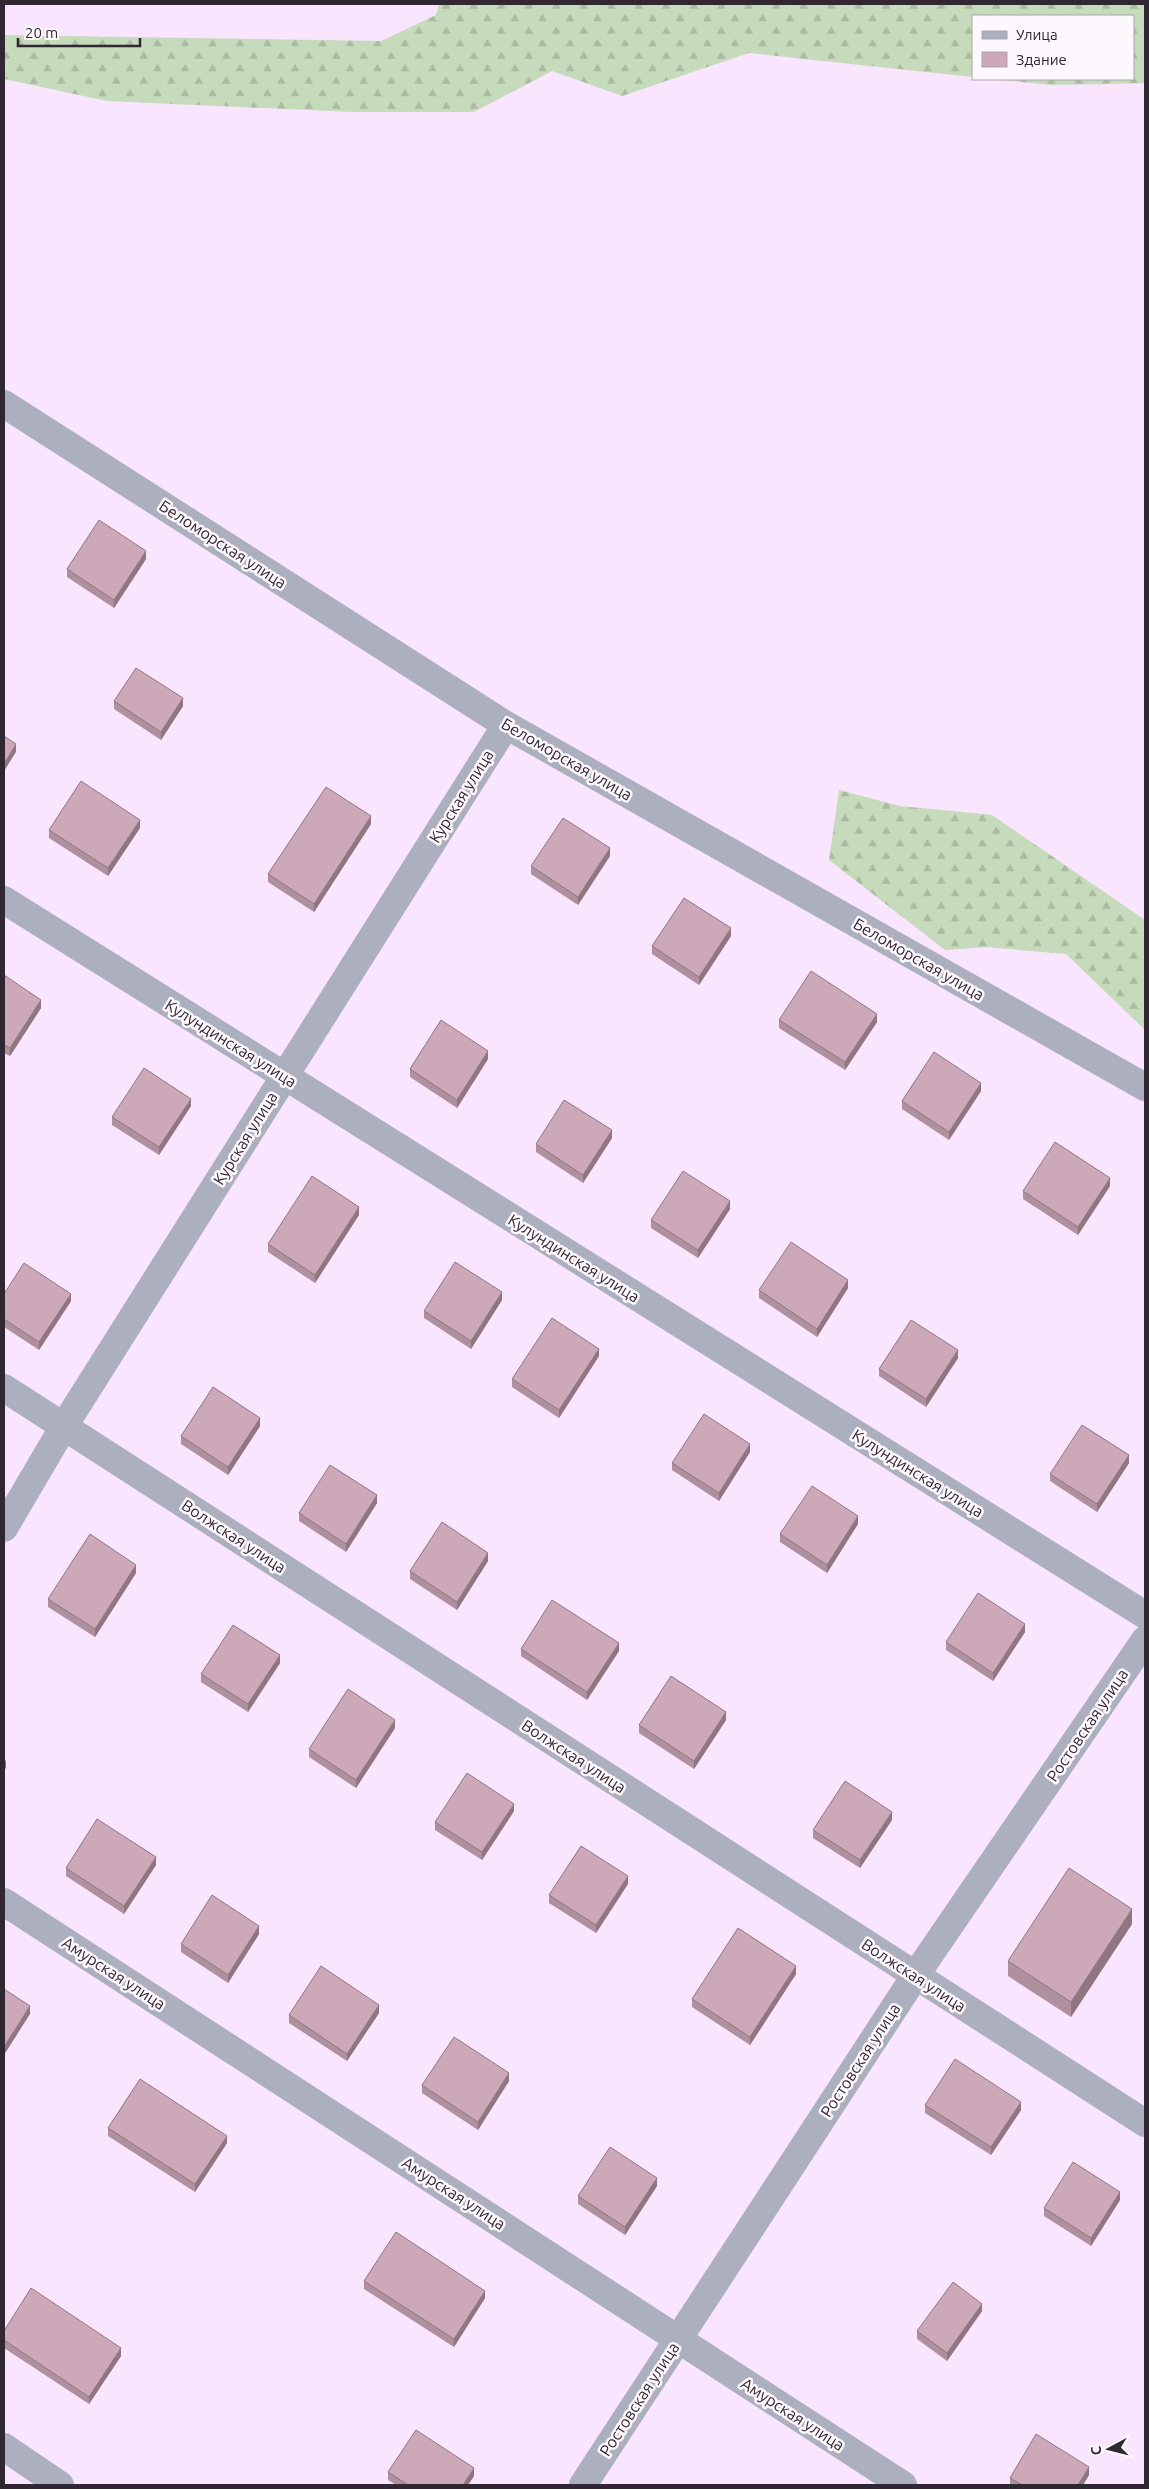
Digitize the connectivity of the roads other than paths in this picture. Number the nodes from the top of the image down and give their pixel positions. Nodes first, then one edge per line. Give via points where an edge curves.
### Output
1 (4, 404) edge
2 (506, 725) junction
3 (4, 900) edge
4 (283, 1076) junction
5 (1145, 1087) edge
6 (4, 1388) edge
7 (64, 1426) junction
8 (4, 1528) edge
9 (1145, 1615) edge
10 (1145, 1640) edge
11 (4, 1902) edge
12 (915, 1976) junction
13 (1145, 2123) edge
14 (678, 2338) junction
15 (4, 2447) edge
16 (896, 2483) edge
17 (60, 2485) edge
18 (582, 2485) edge

1 - 2 street, Беломорская улица
2 - 4 street, Курская улица
2 - 5 street, Беломорская улица
3 - 4 street, Кулундинская улица
4 - 7 street, Курская улица
4 - 9 street, Кулундинская улица
6 - 7 street, Волжская улица
7 - 8 street, Курская улица
7 - 12 street, Волжская улица
10 - 12 street, Ростовская улица
11 - 14 street, Амурская улица
12 - 13 street, Волжская улица
12 - 14 street, Ростовская улица
14 - 16 street, Амурская улица
14 - 18 street, Ростовская улица
15 - 17 street

